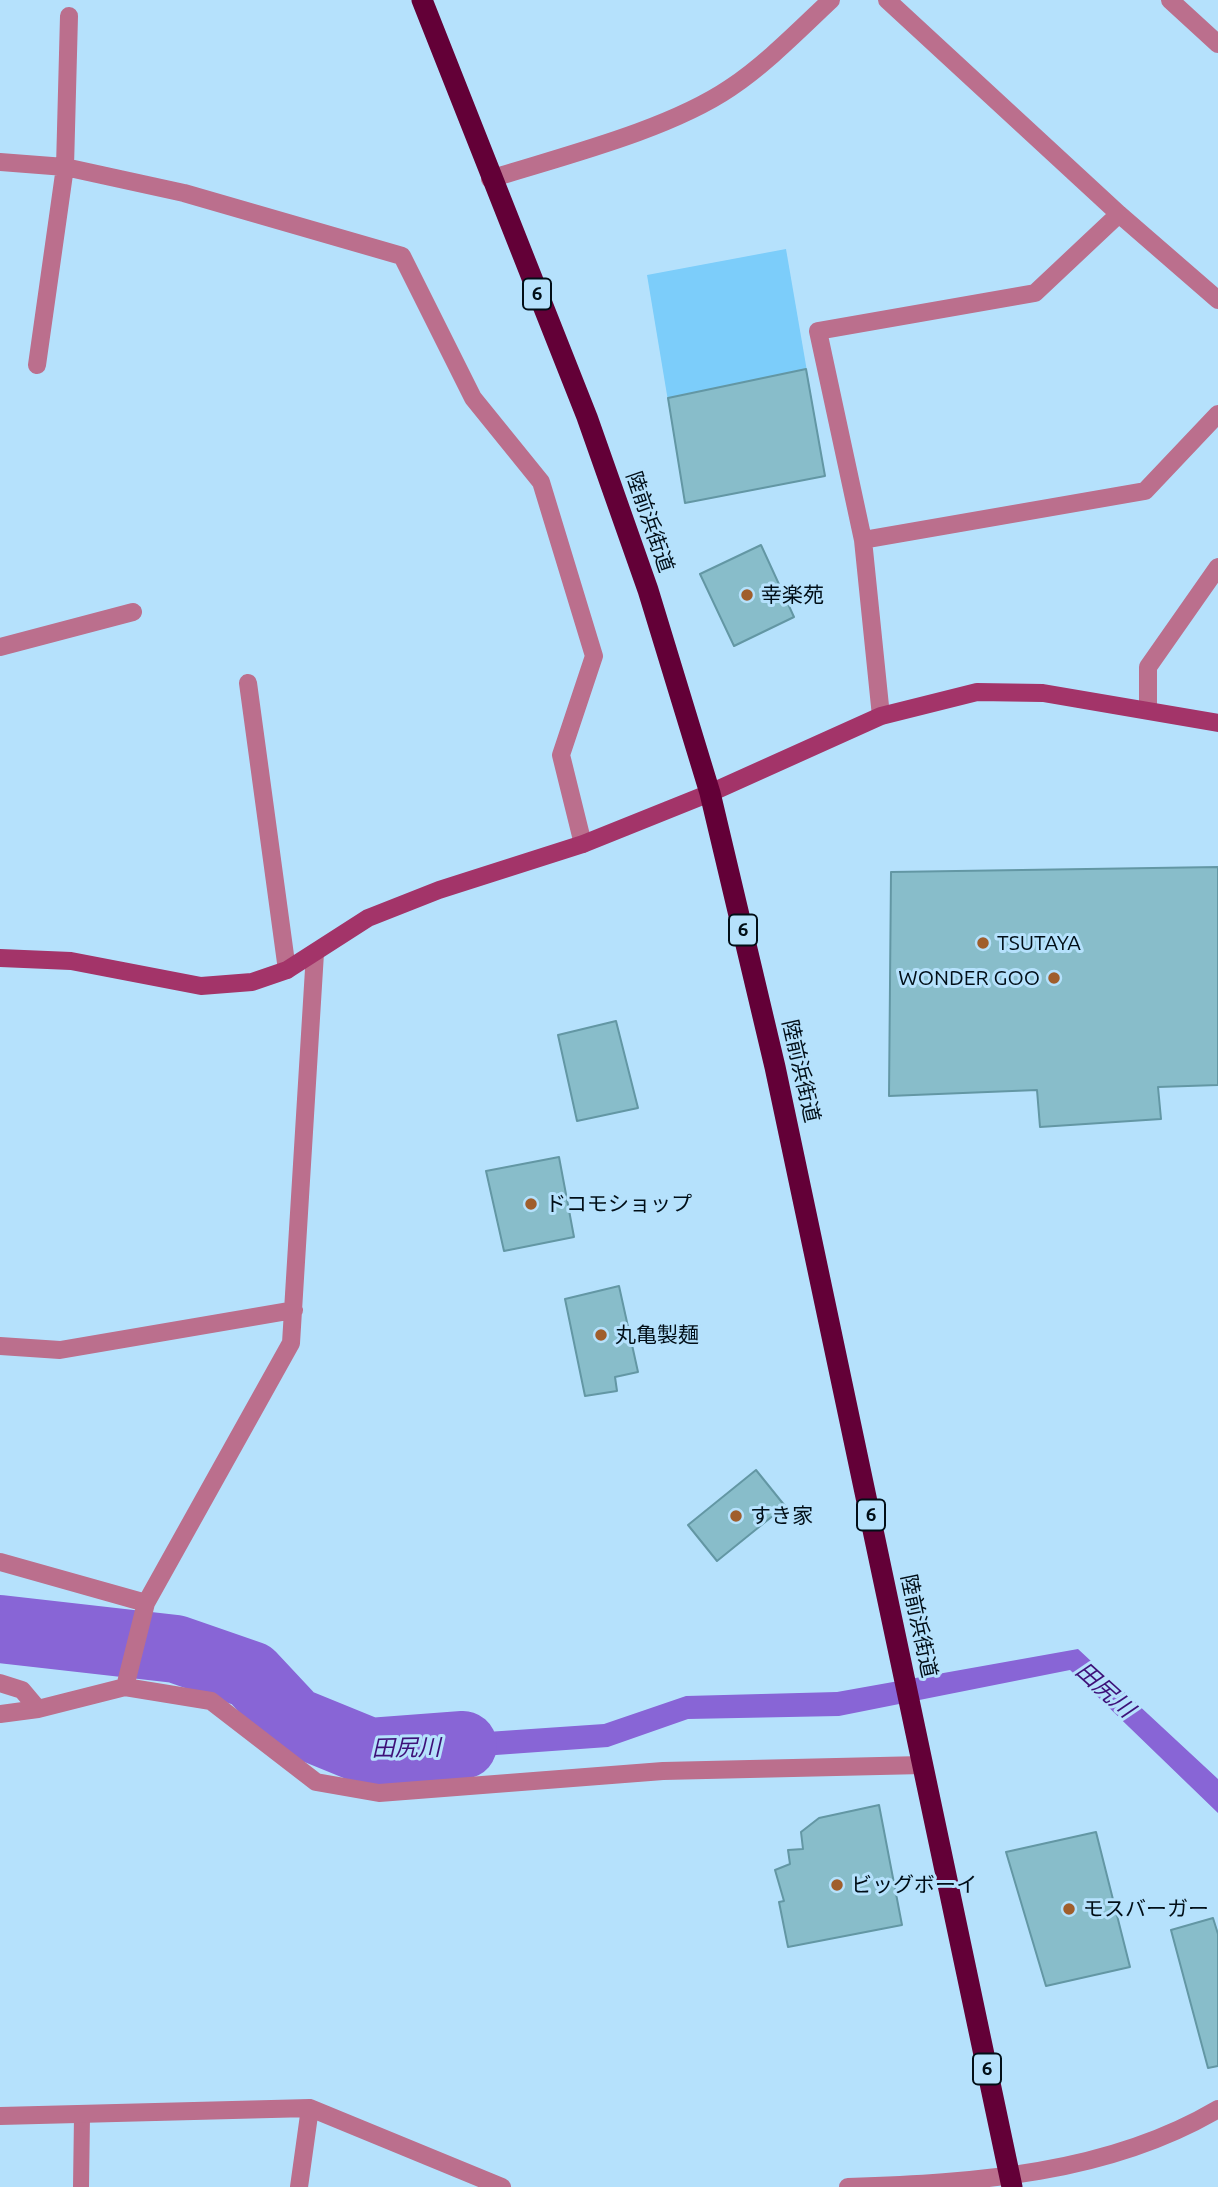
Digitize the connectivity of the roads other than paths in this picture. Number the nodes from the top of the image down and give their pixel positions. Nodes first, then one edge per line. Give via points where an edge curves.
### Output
1 (422, 0) edge
2 (831, 0) edge
3 (887, 0) edge
4 (1170, 0) edge
5 (69, 16) dead end
6 (1218, 44) edge
7 (0, 162) edge
8 (65, 166) junction
9 (490, 179) junction
10 (1119, 214) junction
11 (1218, 300) edge
12 (37, 365) dead end
13 (1218, 414) edge
14 (863, 541) junction
15 (1218, 567) edge
16 (133, 612) dead end
17 (0, 647) edge
18 (248, 683) dead end
19 (1148, 710) junction
20 (881, 716) junction
21 (1218, 723) edge
22 (710, 793) junction
23 (583, 844) junction
24 (315, 953) junction
25 (0, 958) edge
26 (287, 970) junction
27 (293, 1310) junction
28 (0, 1346) edge
29 (0, 1562) edge
30 (146, 1603) junction
31 (0, 1683) edge
32 (125, 1687) junction
33 (38, 1709) junction
34 (0, 1714) edge
35 (923, 1765) junction
36 (310, 2108) junction
37 (1218, 2109) edge
38 (0, 2116) edge
39 (82, 2116) junction
40 (1011, 2181) edge
41 (82, 2187) edge
42 (299, 2187) edge
43 (502, 2187) edge
44 (848, 2187) edge

1 - 9 highway, 陸前浜街道 / 6
2 - 9 street via 730,88 684,113
3 - 10 street
4 - 6 street
5 - 8 street
7 - 8 street
8 - 12 street
8 - 23 street via 184,193 402,256 473,398 541,482 594,656 561,755
9 - 22 highway, 陸前浜街道 / 6 via 587,417 648,590
10 - 11 street
10 - 14 street via 1035,293 818,331
13 - 14 street via 1145,491
14 - 20 street
15 - 19 street via 1148,667
16 - 17 street
18 - 26 street
19 - 20 street via 1043,693 976,692
19 - 21 street
20 - 22 street
22 - 23 street
22 - 35 highway, 陸前浜街道 / 6 via 775,1067
23 - 24 street via 368,918
24 - 26 street
24 - 27 street
25 - 26 street via 71,961 201,986 252,982
27 - 28 street via 60,1350
27 - 30 street via 291,1343
29 - 30 street
30 - 32 street
31 - 33 street via 22,1689
32 - 33 street
32 - 35 street via 211,1701 316,1782 379,1793 663,1771
33 - 34 street
35 - 40 highway, 陸前浜街道 / 6
36 - 39 street
36 - 42 street
36 - 43 street
37 - 40 street via 1105,2158
38 - 39 street
39 - 41 lane
40 - 44 street

